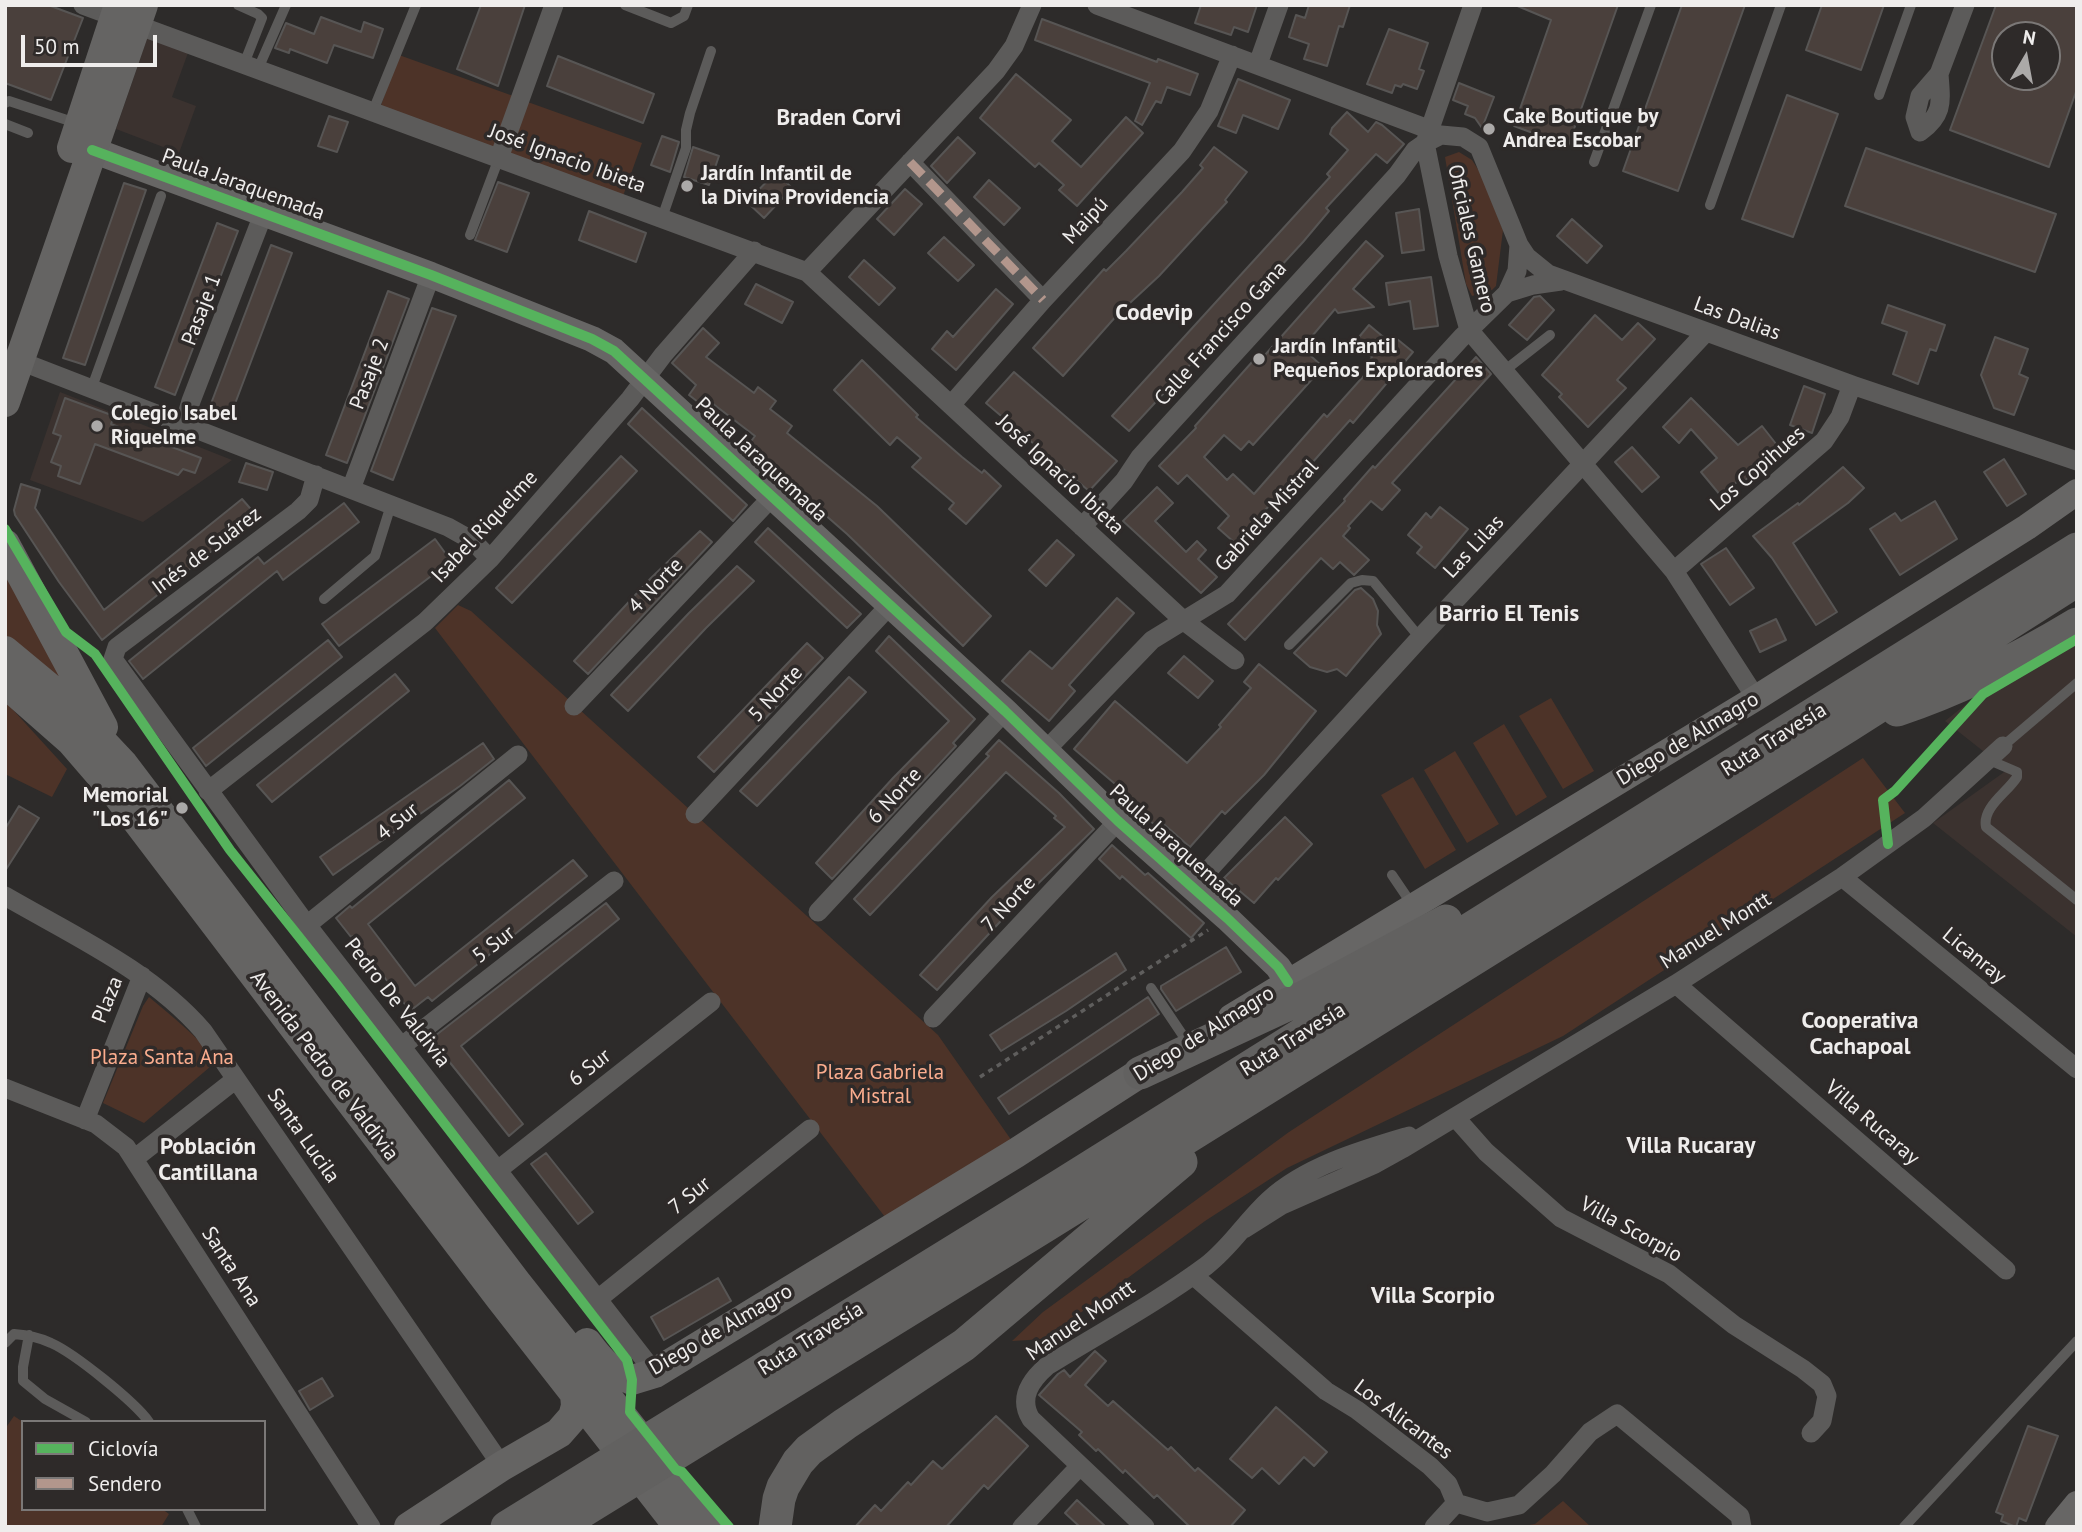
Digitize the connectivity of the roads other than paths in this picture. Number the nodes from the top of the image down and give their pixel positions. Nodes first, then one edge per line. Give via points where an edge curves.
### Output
1 (83, 5) edge
2 (238, 5) edge
3 (286, 5) edge
4 (416, 5) edge
5 (554, 5) edge
6 (625, 5) edge
7 (688, 5) edge
8 (1032, 5) edge
9 (1097, 5) edge
10 (1279, 5) edge
11 (1473, 5) edge
12 (1651, 5) edge
13 (1781, 5) edge
14 (1911, 5) edge
15 (1965, 5) edge
16 (128, 13) edge
17 (711, 51) dead end
18 (1232, 55) junction
19 (1258, 64) junction
20 (251, 66) junction
21 (1939, 75) dead end
22 (1879, 95) dead end
23 (5, 103) edge
24 (373, 111) junction
25 (5, 124) edge
26 (29, 133) dead end
27 (1435, 136) junction
28 (86, 137) junction
29 (499, 158) junction
30 (911, 162) junction
31 (1594, 162) dead end
32 (161, 196) dead end
33 (1710, 205) dead end
34 (264, 212) junction
35 (662, 218) junction
36 (470, 234) dead end
37 (1519, 245) junction
38 (754, 251) junction
39 (807, 272) junction
40 (431, 275) junction
41 (1562, 281) junction
42 (1507, 293) junction
43 (1043, 300) junction
44 (1469, 330) junction
45 (1706, 332) junction
46 (1550, 335) dead end
47 (12, 352) edge
48 (1504, 371) junction
49 (645, 378) junction
50 (1852, 385) junction
51 (91, 390) junction
52 (5, 402) edge
53 (951, 405) junction
54 (184, 425) junction
55 (2077, 461) edge
56 (1583, 464) junction
57 (316, 475) junction
58 (351, 489) junction
59 (2077, 492) edge
60 (772, 497) junction
61 (391, 505) junction
62 (1082, 527) junction
63 (5, 544) edge
64 (2077, 549) edge
65 (490, 559) junction
66 (1674, 571) junction
67 (2077, 580) edge
68 (324, 599) dead end
69 (890, 605) junction
70 (1184, 621) junction
71 (2077, 624) edge
72 (1420, 639) junction
73 (1289, 645) dead end
74 (5, 651) edge
75 (113, 654) joint
76 (1235, 660) dead end
77 (5, 683) edge
78 (2077, 684) edge
79 (1756, 698) junction
80 (574, 706) dead end
81 (1005, 711) junction
82 (1848, 726) junction
83 (2003, 746) joint
84 (1045, 751) junction
85 (517, 755) dead end
86 (1989, 760) junction
87 (123, 764) junction
88 (208, 791) junction
89 (695, 814) dead end
90 (1118, 821) junction
91 (1630, 830) junction
92 (1392, 875) dead end
93 (1842, 877) junction
94 (614, 881) dead end
95 (1193, 887) junction
96 (5, 896) edge
97 (2077, 900) edge
98 (1413, 906) junction
99 (818, 912) dead end
100 (307, 925) junction
101 (142, 976) junction
102 (1288, 982) junction
103 (1676, 984) junction
104 (1151, 988) dead end
105 (711, 1002) dead end
106 (933, 1018) dead end
107 (1188, 1043) junction
108 (402, 1046) junction
109 (2077, 1069) edge
110 (1140, 1073) junction
111 (236, 1079) junction
112 (5, 1088) edge
113 (1256, 1094) junction
114 (1455, 1117) junction
115 (85, 1119) junction
116 (810, 1129) dead end
117 (134, 1159) junction
118 (498, 1170) junction
119 (443, 1185) junction
120 (2006, 1270) dead end
121 (1193, 1275) junction
122 (598, 1299) junction
123 (29, 1335) junction
124 (2077, 1341) edge
125 (5, 1343) edge
126 (655, 1373) junction
127 (575, 1394) junction
128 (82, 1420) edge
129 (148, 1420) edge
130 (1811, 1433) dead end
131 (681, 1434) junction
132 (639, 1457) junction
133 (502, 1466) junction
134 (1079, 1466) junction
135 (601, 1484) junction
136 (1456, 1503) junction
137 (2077, 1503) edge
138 (188, 1511) edge
139 (196, 1527) edge
140 (370, 1527) edge
141 (409, 1527) edge
142 (507, 1527) edge
143 (557, 1527) edge
144 (679, 1527) edge
145 (710, 1527) edge
146 (775, 1527) edge
147 (1022, 1527) edge
148 (1145, 1527) edge
149 (1434, 1527) edge
150 (1742, 1527) edge
151 (1904, 1527) edge
152 (2058, 1527) edge

1 - 16 street, José Ignacio Ibieta
2 - 20 lane via 262,18
3 - 20 lane
4 - 24 lane
5 - 29 street
6 - 7 lane via 671,23 684,16
8 - 30 street via 1006,59
9 - 18 street
10 - 19 street
11 - 27 street, Calle Francisco Gana
12 - 31 lane
13 - 33 lane
14 - 22 lane
15 - 21 street
16 - 20 street, José Ignacio Ibieta
16 - 28 main road
17 - 35 lane
18 - 19 street
18 - 43 street, Maipú via 1209,111 1187,145
19 - 27 street
20 - 24 street, José Ignacio Ibieta
23 - 28 lane
24 - 29 street, José Ignacio Ibieta
25 - 26 lane
27 - 37 street, Las Dalias via 1463,137 1479,147
27 - 44 street, Oficiales Gamero via 1448,256
27 - 62 street, Calle Francisco Gana via 1415,150
28 - 34 street, Paula Jaraquemada
28 - 47 main road
29 - 35 street, José Ignacio Ibieta
29 - 36 lane
30 - 39 street
30 - 43 street
32 - 51 lane
34 - 40 street, Paula Jaraquemada
34 - 54 street, Pasaje 1
35 - 38 street, José Ignacio Ibieta
37 - 41 street, Las Dalias via 1534,263
37 - 42 street, Gabriela Mistral via 1517,271
38 - 39 street, José Ignacio Ibieta
38 - 49 street, Isabel Riquelme
39 - 53 street, José Ignacio Ibieta
40 - 49 street, Paula Jaraquemada via 592,339
40 - 58 street, Pasaje 2
41 - 42 street, Gabriela Mistral
41 - 45 street, Las Dalias
42 - 44 street, Gabriela Mistral
43 - 53 street, Maipú
44 - 48 street, Oficiales Gamero
44 - 70 street, Gabriela Mistral via 1227,594
45 - 50 street, Las Dalias
45 - 56 street, Las Lilas
46 - 48 lane
47 - 51 street
47 - 52 main road
48 - 56 street, Oficiales Gamero
49 - 60 street, Paula Jaraquemada
49 - 65 street, Isabel Riquelme
50 - 55 street, Las Dalias
50 - 66 street, Los Copihues via 1840,417 1824,441
51 - 54 street
53 - 62 street, José Ignacio Ibieta
54 - 57 street
56 - 66 street, Oficiales Gamero
56 - 72 street, Las Lilas
57 - 58 street
57 - 75 street, Inés de Suárez via 309,500 298,512
58 - 61 street
59 - 79 street, Diego de Almagro
60 - 69 street, Paula Jaraquemada
60 - 80 street, 4 Norte
61 - 65 street via 456,531
61 - 68 lane via 375,556
62 - 70 street, José Ignacio Ibieta
63 - 87 main road, Avenida Pedro de Valdivia
64 - 91 highway, Ruta Travesía
65 - 88 street, Isabel Riquelme via 425,622
66 - 79 street, Oficiales Gamero
67 - 82 highway, Ruta Travesía
69 - 81 street, Paula Jaraquemada
69 - 89 street, 5 Norte
70 - 76 street, José Ignacio Ibieta
70 - 84 street, Gabriela Mistral via 1145,647
71 - 82 highway via 1955,689
72 - 73 lane via 1373,581 1362,580 1351,583
72 - 95 street, Las Lilas
74 - 87 main road, Avenida Pedro de Valdivia via 58,695
75 - 88 street, Pedro De Valdivia via 115,664
77 - 127 main road, Avenida Pedro de Valdivia via 71,741 114,792
78 - 83 lane
79 - 98 street, Diego de Almagro
81 - 84 street, Paula Jaraquemada
81 - 99 street, 6 Norte
82 - 113 highway, Ruta Travesía
83 - 86 street, Manuel Montt
84 - 90 street, Paula Jaraquemada
85 - 100 street, 4 Sur
86 - 93 street, Manuel Montt via 1924,818
86 - 97 lane via 2017,772 2017,777 1988,811 1986,827
87 - 119 main road, Avenida Pedro de Valdivia
88 - 100 street, Pedro De Valdivia
90 - 95 street, Paula Jaraquemada
90 - 106 street, 7 Norte
91 - 110 highway via 1509,886 1306,996
91 - 131 highway, Ruta Travesía via 1061,1185
92 - 98 lane
93 - 103 street, Manuel Montt
93 - 109 street, Licanray
94 - 108 street, 5 Sur
95 - 102 street, Paula Jaraquemada via 1278,967
96 - 101 street, Santa Lucila
98 - 102 street, Diego de Almagro
100 - 108 street, Pedro De Valdivia
101 - 111 street, Santa Lucila via 204,1031
101 - 115 street, Plaza
102 - 107 street, Diego de Almagro
103 - 114 street, Manuel Montt
103 - 120 street, Villa Rucaray
104 - 107 lane
105 - 118 street, 6 Sur
107 - 110 street, Diego de Almagro
108 - 118 street, Pedro De Valdivia
110 - 126 main road, Diego de Almagro
111 - 117 street
111 - 133 street, Santa Lucila
112 - 115 street, Santa Ana
113 - 131 highway, Ruta Travesía
113 - 146 highway via 991,1324 809,1450 783,1487
114 - 121 street, Manuel Montt via 1296,1180 1268,1201
114 - 130 street, Villa Scorpio via 1486,1152 1561,1218 1670,1274 1734,1325 1822,1384 1827,1396 1822,1421
115 - 117 street, Santa Ana via 115,1138
116 - 122 street, 7 Sur
117 - 140 street, Santa Ana
118 - 122 street, Pedro De Valdivia
119 - 126 main road, Diego de Almagro via 519,1258 611,1371 632,1380
119 - 132 main road, Avenida Pedro de Valdivia
121 - 134 street, Manuel Montt via 1047,1366 1033,1381 1026,1395 1028,1414
121 - 136 street, Los Alicantes via 1326,1391 1430,1466 1448,1484
122 - 126 street, Pedro De Valdivia
123 - 125 lane via 14,1334
123 - 128 lane via 23,1381
123 - 129 lane via 53,1343 77,1359
124 - 151 lane
127 - 132 main road, Avenida Pedro de Valdivia
127 - 133 main road via 575,1410 565,1427
131 - 135 highway, Ruta Travesía
132 - 144 main road
132 - 145 main road
133 - 141 main road
134 - 147 street
134 - 148 street, Manuel Montt
135 - 142 highway, Ruta Travesía
135 - 143 highway, Ruta Travesía
136 - 149 street
136 - 150 street via 1487,1512 1519,1505 1590,1432 1617,1414 1740,1516
137 - 152 street
138 - 139 lane

